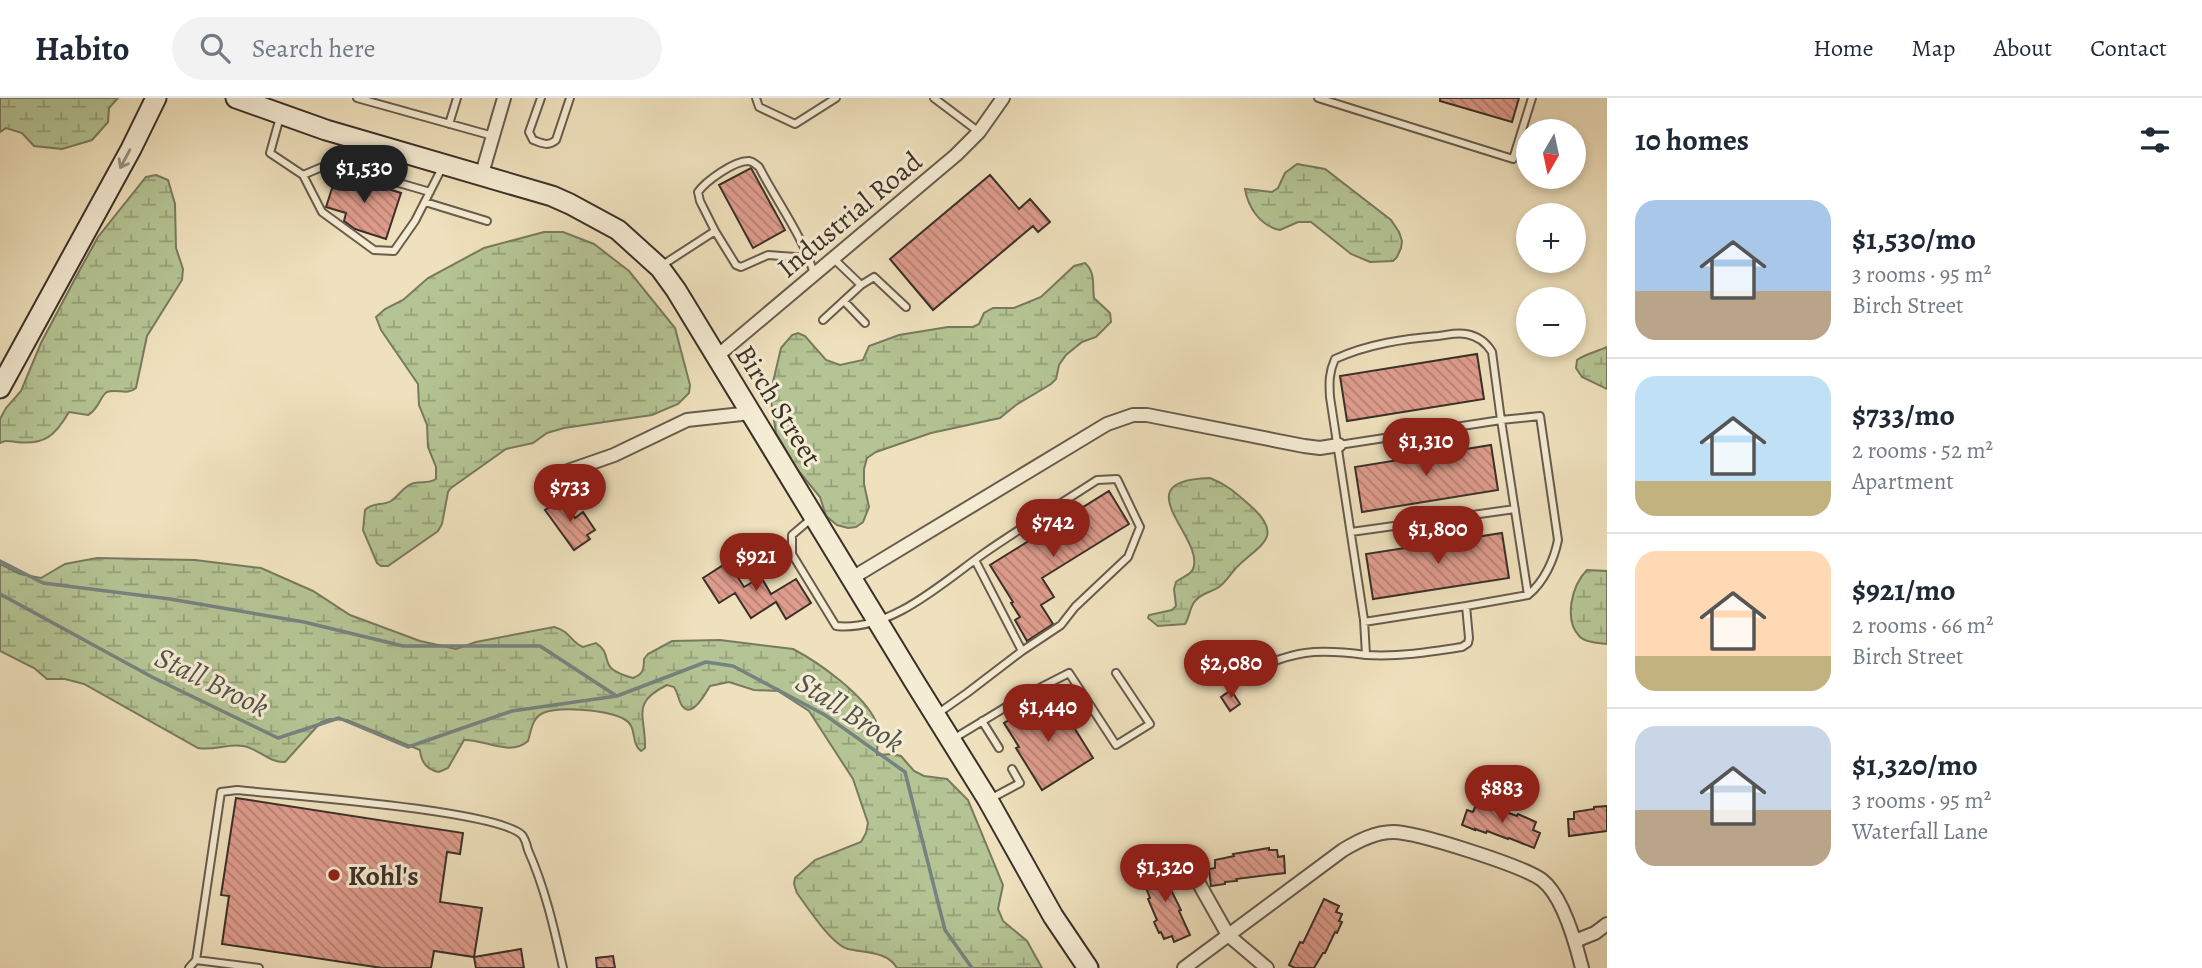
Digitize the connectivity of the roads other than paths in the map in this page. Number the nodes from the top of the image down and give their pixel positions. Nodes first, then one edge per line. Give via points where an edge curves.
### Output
1 (156, 98) edge
2 (236, 98) edge
3 (357, 98) edge
4 (457, 98) edge
5 (504, 98) edge
6 (541, 98) edge
7 (570, 98) edge
8 (756, 98) edge
9 (836, 98) edge
10 (934, 98) edge
11 (1003, 98) edge
12 (1318, 98) edge
13 (1532, 98) edge
14 (280, 114) junction
15 (449, 124) junction
16 (979, 132) junction
17 (493, 136) junction
18 (443, 165) junction
19 (303, 176) junction
20 (481, 177) junction
21 (430, 192) junction
22 (425, 202) junction
23 (488, 221) dead end
24 (715, 231) junction
25 (809, 258) junction
26 (834, 259) junction
27 (660, 267) junction
28 (814, 276) junction
29 (861, 285) junction
30 (844, 301) junction
31 (906, 307) dead end
32 (823, 320) dead end
33 (866, 323) dead end
34 (716, 356) junction
35 (0, 388) edge
36 (751, 413) junction
37 (1501, 420) junction
38 (1339, 445) junction
39 (548, 478) dead end
40 (1514, 509) junction
41 (815, 516) junction
42 (1352, 532) junction
43 (975, 560) junction
44 (852, 578) junction
45 (1528, 595) junction
46 (1466, 606) junction
47 (878, 621) junction
48 (1364, 622) junction
49 (1022, 651) junction
50 (1366, 654) junction
51 (1247, 672) dead end
52 (1116, 673) dead end
53 (936, 715) junction
54 (982, 721) junction
55 (952, 740) junction
56 (999, 748) dead end
57 (1012, 769) dead end
58 (988, 800) junction
59 (1184, 857) dead end
60 (1607, 924) edge
61 (1228, 935) junction
62 (1575, 941) junction
63 (196, 960) junction
64 (189, 968) edge
65 (259, 968) edge
66 (563, 968) edge
67 (1088, 968) edge
68 (1184, 968) edge
69 (1267, 968) edge
70 (1582, 968) edge

1 -> 35 street
2 - 14 street, Birch Street
3 - 15 lane
4 - 15 lane
5 - 17 street
6 - 7 lane via 528,132 533,140 547,144 556,140
8 - 9 lane via 759,107 795,124
10 - 16 lane
11 - 16 street, Industrial Road
12 - 13 lane via 1513,159
14 - 18 street, Birch Street
14 - 19 lane via 270,153
15 - 17 lane
16 - 26 street, Industrial Road
17 - 20 street
18 - 20 street, Birch Street
18 - 21 lane
19 - 21 lane via 337,165
19 - 22 lane via 322,212 374,250 394,251
20 - 27 street, Birch Street via 552,196 588,212 618,230
21 - 22 lane
22 - 23 lane
24 - 25 lane via 741,267 768,255
24 - 25 lane via 698,192 710,180 747,161 759,167
24 - 27 lane
25 - 28 lane
26 - 28 street, Industrial Road
26 - 29 lane
27 - 34 street, Birch Street
28 - 34 street, Industrial Road
29 - 30 lane
29 - 31 lane via 874,277
30 - 32 lane
30 - 33 lane
34 - 36 street, Birch Street
36 - 39 street via 687,421 614,455
36 - 41 street, Birch Street
37 - 38 lane
37 - 38 lane via 1487,344 1464,333 1402,339 1335,359 1328,378
37 - 40 lane
37 - 45 lane via 1540,416 1558,540 1556,554 1538,587
38 - 42 lane
38 - 44 street via 1304,446 1133,415 1107,424
40 - 42 lane
40 - 45 lane
41 - 44 street, Birch Street
41 - 47 lane via 792,535 792,554 836,626
42 - 48 lane
43 - 47 lane via 915,604
43 - 49 lane
43 - 49 lane via 1097,480 1117,479 1140,527 1128,557 1061,625
44 - 47 street, Birch Street
45 - 46 lane
46 - 48 lane
46 - 50 lane via 1469,638 1462,647 1415,654
47 - 53 street, Birch Street
48 - 50 lane
49 - 53 lane
50 - 51 lane via 1308,651 1279,657
52 - 54 lane via 1150,724 1116,745 1069,673
53 - 55 street, Birch Street
54 - 55 lane
54 - 56 lane
55 - 58 street, Birch Street
57 - 58 lane via 1020,783
58 - 67 street, Birch Street
59 - 61 street
60 - 62 street
61 - 62 street via 1343,850 1366,838 1393,832 1472,852 1544,881
61 - 68 street
61 - 69 street
62 - 70 street
63 - 64 lane
63 - 65 lane
63 - 66 lane via 221,792 237,790 396,806 497,823 522,835 538,871

